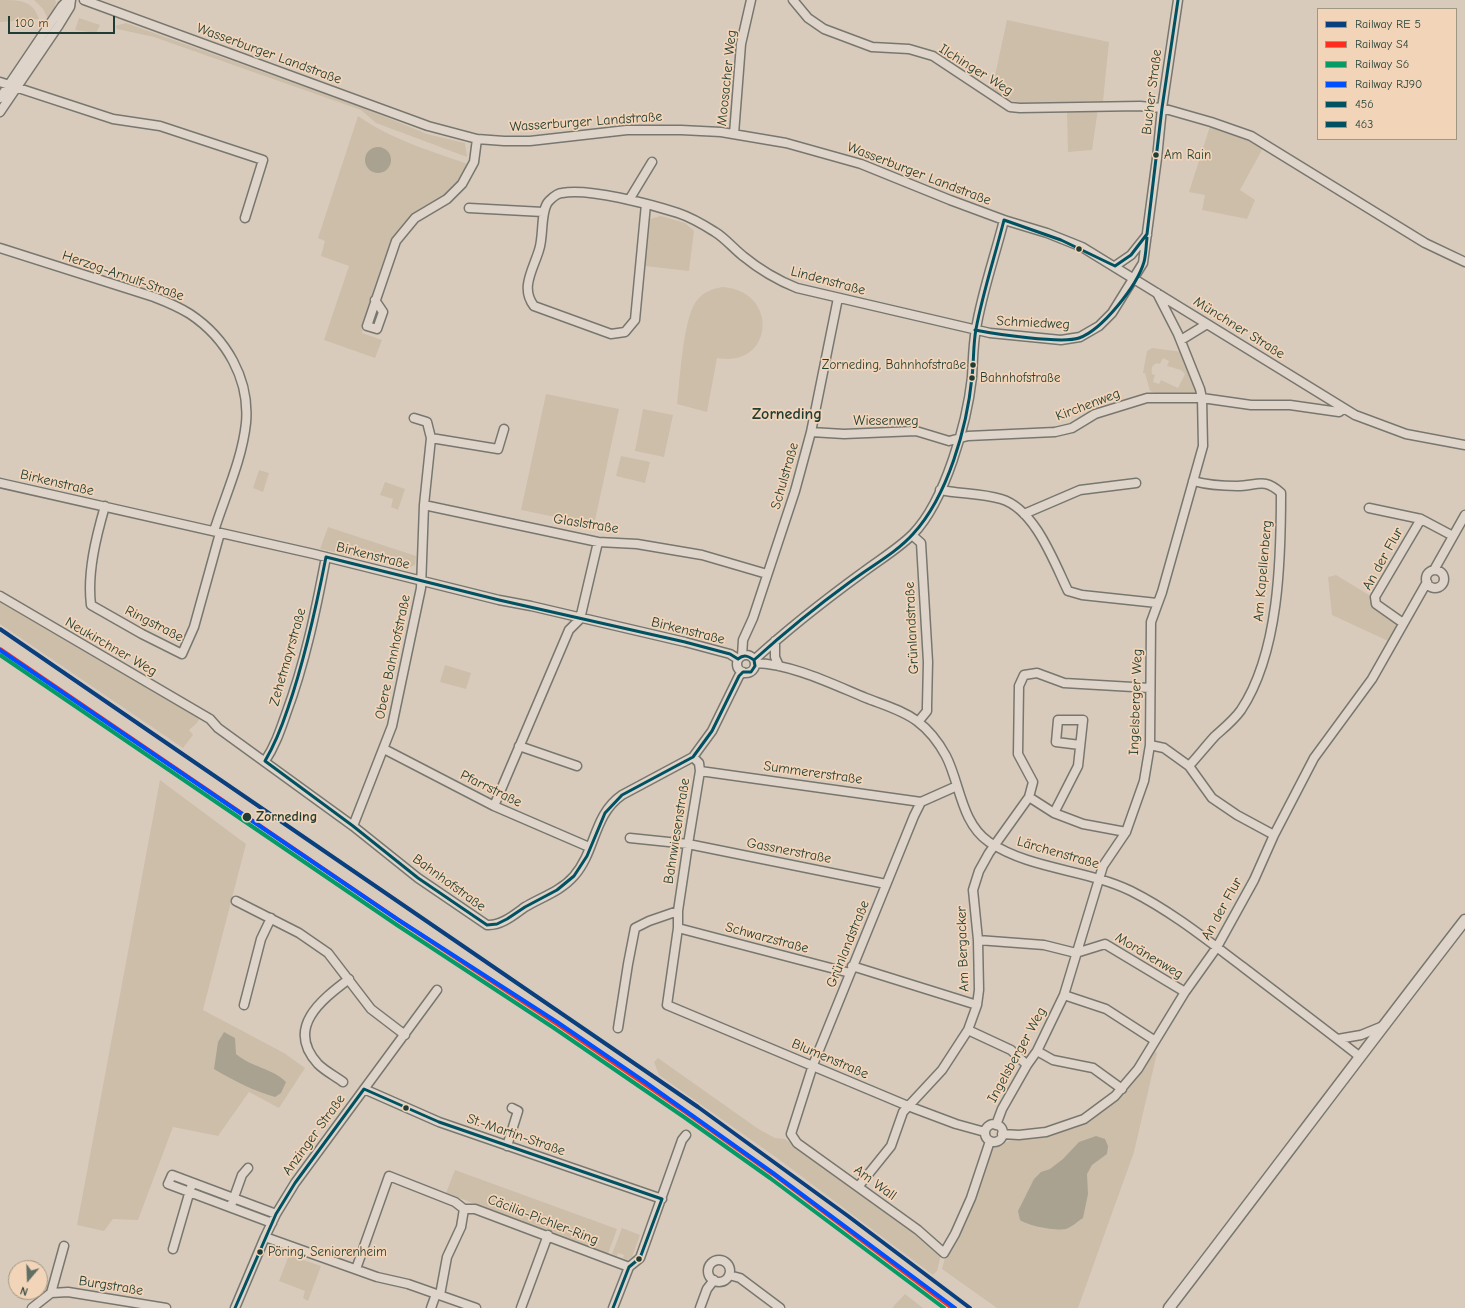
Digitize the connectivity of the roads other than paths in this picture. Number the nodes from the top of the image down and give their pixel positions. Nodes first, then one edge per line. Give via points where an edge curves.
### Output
1 (68, 0) edge
2 (72, 0) edge
3 (84, 0) edge
4 (751, 0) edge
5 (793, 0) edge
6 (1178, 0) edge
7 (36, 52) junction
8 (26, 74) junction
9 (4, 83) edge
10 (17, 87) junction
11 (33, 92) junction
12 (0, 98) edge
13 (1162, 108) junction
14 (0, 112) edge
15 (734, 134) junction
16 (477, 139) junction
17 (652, 162) dead end
18 (629, 200) junction
19 (646, 204) junction
20 (469, 208) dead end
21 (543, 212) junction
22 (245, 218) dead end
23 (1004, 220) junction
24 (1147, 234) junction
25 (0, 248) edge
26 (1465, 262) edge
27 (1115, 266) junction
28 (1135, 279) junction
29 (1157, 292) junction
30 (838, 298) junction
31 (376, 300) dead end
32 (1207, 324) junction
33 (975, 330) junction
34 (1181, 340) junction
35 (1202, 398) junction
36 (1343, 409) junction
37 (414, 418) dead end
38 (504, 429) dead end
39 (811, 432) junction
40 (431, 438) junction
41 (959, 438) junction
42 (1465, 445) edge
43 (1193, 481) junction
44 (0, 483) edge
45 (1136, 483) dead end
46 (940, 490) junction
47 (424, 505) junction
48 (105, 506) junction
49 (1370, 508) dead end
50 (1024, 514) junction
51 (1465, 516) edge
52 (1421, 519) junction
53 (217, 532) junction
54 (912, 534) junction
55 (1453, 536) junction
56 (598, 542) junction
57 (326, 557) junction
58 (1434, 570) junction
59 (767, 574) junction
60 (421, 581) junction
61 (1426, 582) junction
62 (0, 596) edge
63 (1157, 603) junction
64 (580, 619) junction
65 (1403, 622) junction
66 (775, 641) junction
67 (740, 658) junction
68 (754, 662) junction
69 (778, 666) junction
70 (743, 672) junction
71 (1150, 688) junction
72 (210, 719) joint
73 (918, 722) junction
74 (1080, 745) dead end
75 (1150, 745) junction
76 (519, 746) junction
77 (384, 749) junction
78 (694, 757) junction
79 (265, 761) junction
80 (577, 766) dead end
81 (1189, 766) junction
82 (700, 771) junction
83 (957, 786) junction
84 (1030, 798) junction
85 (921, 802) junction
86 (494, 806) junction
87 (1054, 813) junction
88 (353, 826) junction
89 (1126, 832) junction
90 (1274, 835) junction
91 (630, 838) dead end
92 (688, 844) junction
93 (994, 845) junction
94 (589, 848) junction
95 (1100, 878) junction
96 (886, 884) junction
97 (236, 901) dead end
98 (678, 911) junction
99 (271, 918) junction
100 (1465, 920) edge
101 (678, 928) junction
102 (978, 940) junction
103 (1217, 947) junction
104 (1076, 953) junction
105 (851, 970) junction
106 (349, 980) junction
107 (437, 990) dead end
108 (1184, 992) junction
109 (1064, 995) junction
110 (244, 1005) dead end
111 (667, 1005) joint
112 (977, 1005) junction
113 (1382, 1026) junction
114 (618, 1028) dead end
115 (968, 1030) junction
116 (405, 1035) junction
117 (1338, 1039) junction
118 (1154, 1040) junction
119 (1037, 1051) junction
120 (1359, 1056) junction
121 (812, 1065) junction
122 (1027, 1065) junction
123 (344, 1082) dead end
124 (1122, 1088) junction
125 (364, 1089) junction
126 (908, 1106) junction
127 (512, 1108) dead end
128 (996, 1124) junction
129 (985, 1132) junction
130 (790, 1134) joint
131 (1002, 1134) junction
132 (686, 1135) dead end
133 (990, 1141) junction
134 (507, 1146) junction
135 (248, 1168) dead end
136 (192, 1182) junction
137 (858, 1187) junction
138 (190, 1192) junction
139 (234, 1198) junction
140 (662, 1199) junction
141 (231, 1207) junction
142 (464, 1209) junction
143 (276, 1214) junction
144 (272, 1222) junction
145 (548, 1235) junction
146 (265, 1237) junction
147 (64, 1246) dead end
148 (173, 1250) dead end
149 (629, 1267) junction
150 (356, 1269) junction
151 (729, 1275) junction
152 (714, 1280) junction
153 (51, 1293) junction
154 (438, 1295) junction
155 (32, 1308) edge
156 (166, 1308) edge
157 (235, 1308) edge
158 (431, 1308) edge
159 (476, 1308) edge
160 (521, 1308) edge
161 (613, 1308) edge
162 (700, 1308) edge
163 (780, 1308) edge
164 (1169, 1308) edge

1 - 7 street
2 - 7 street via 70,7
3 - 16 street, Wasserburger Landstraße via 428,126
4 - 15 street, Moosacher Weg via 741,44
5 - 13 street, Ilchinger Weg via 808,18 824,29 872,47 909,49 933,56 1010,106
6 - 13 street, Bucher Straße
7 - 8 street
7 - 9 street
8 - 10 street
8 - 11 street
9 - 10 street
9 - 12 street
10 - 11 street
10 - 14 street
11 - 22 street via 113,119 168,128 263,160
13 - 24 street, Bucher Straße
13 - 26 street via 1251,136 1425,243
15 - 16 street, Wasserburger Landstraße via 681,130 627,130 530,141
15 - 23 street, Wasserburger Landstraße via 786,143 862,164 917,188
16 - 31 street via 474,162 462,184 447,199 415,218 396,240
17 - 18 street
18 - 19 street, Lindenstraße
18 - 21 street, Lindenstraße via 588,193 560,192 548,201
19 - 21 street via 635,320 625,332 611,334 534,306 527,298 526,288 542,241
19 - 30 street, Lindenstraße via 679,213 717,233 742,256 773,278 797,288
20 - 21 street
23 - 27 street, Münchner Straße via 1067,241
23 - 33 street
24 - 27 street, Bucher Straße via 1131,255
24 - 28 street, Bucher Straße via 1143,263
25 - 53 street, Herzog-Arnulf-Straße via 175,306 202,323 227,349 238,370 246,408 246,422
27 - 28 street, Münchner Straße
28 - 29 street, Münchner Straße
28 - 33 street, Schmiedweg via 1108,318 1080,337 1061,340 990,334
29 - 32 street, Münchner Straße
29 - 34 street, Ingelsberger Weg
30 - 33 street, Lindenstraße
30 - 39 street, Schulstraße
32 - 34 street
32 - 36 street, Münchner Straße
33 - 41 street via 972,378
34 - 35 street, Ingelsberger Weg via 1197,378
35 - 36 street, Kirchenweg via 1339,412
35 - 41 street, Kirchenweg via 1140,399 1095,414 1072,428 1055,432
35 - 43 street, Ingelsberger Weg via 1203,446
36 - 42 street, Münchner Straße via 1371,423 1402,433
37 - 40 street, Obere Bahnhofstraße via 427,422
38 - 40 street via 498,449
39 - 41 street, Wiesenweg via 844,434 916,431 949,441
39 - 59 street, Schulstraße via 795,491
40 - 47 street, Obere Bahnhofstraße
41 - 46 street
43 - 63 street, Ingelsberger Weg
43 - 81 street, Am Kapellenberg via 1209,485 1240,486 1258,482 1273,485 1281,493 1281,530 1274,614 1258,674 1240,711
44 - 48 street, Birkenstraße
45 - 50 street via 1080,490
46 - 50 street via 1003,500
46 - 54 street via 926,518
47 - 56 street, Glaslstraße
47 - 60 street, Obere Bahnhofstraße
48 - 53 street, Birkenstraße
48 - 53 street, Ringstraße via 95,542 90,596 92,605 182,654 194,626
49 - 52 street, An der Flur
50 - 63 street via 1044,541 1068,591 1082,595
51 - 55 street, An der Flur
52 - 55 street, An der Flur
52 - 65 street, An der Flur via 1375,597 1376,604
53 - 57 street, Birkenstraße
54 - 66 street
54 - 73 street, Grünlandstraße via 921,543 928,662 927,711
55 - 58 street, An der Flur
56 - 59 street, Glaslstraße via 637,544 702,555
56 - 64 street
57 - 60 street, Birkenstraße
57 - 79 street, Zehetmayrstraße via 312,631 295,689 274,748
58 - 61 street, An der Flur via 1427,574
58 - 61 street via 1440,571 1444,576 1443,584 1434,588
59 - 67 street, Schulstraße via 743,640
60 - 64 street, Birkenstraße
60 - 77 street, Obere Bahnhofstraße via 396,711
61 - 65 street, An der Flur
62 - 72 street, Neukirchner Weg
63 - 71 street, Ingelsberger Weg via 1151,622
64 - 67 street, Birkenstraße via 685,642
64 - 76 street via 569,630
65 - 90 street, An der Flur via 1372,679 1314,758
66 - 68 street
66 - 69 street
67 - 68 street via 748,656
67 - 70 street via 737,666
68 - 69 street, Lärchenstraße
68 - 70 street via 751,672
69 - 73 street, Lärchenstraße via 896,709
70 - 78 street, Bahnhofstraße via 708,739
71 - 75 street, Ingelsberger Weg
71 - 84 street via 1064,683 1037,674 1024,675 1019,686 1018,754 1033,782
72 - 79 street, Bahnhofstraße via 218,728
73 - 83 street, Lärchenstraße via 942,750
74 - 87 street via 1078,766
75 - 81 street via 1164,748
75 - 89 street, Ingelsberger Weg via 1144,781
76 - 80 street
76 - 86 street
77 - 86 street, Pfarrstraße
77 - 88 street, Obere Bahnhofstraße
78 - 82 street, Bahnwiesenstraße via 699,763
78 - 94 street, Bahnhofstraße via 611,802
79 - 88 street, Bahnhofstraße
81 - 90 street via 1212,798
82 - 85 street, Summererstraße
82 - 92 street, Bahnwiesenstraße
83 - 85 street
83 - 93 street, Lärchenstraße via 975,828
84 - 87 street
84 - 93 street, Am Bergacker
85 - 96 street, Grünlandstraße
86 - 94 street, Pfarrstraße
87 - 89 street via 1083,824
88 - 94 street, Bahnhofstraße via 418,878 487,925 496,925 558,891 574,876
89 - 95 street, Ingelsberger Weg via 1103,866
90 - 103 street, An der Flur via 1254,880
91 - 92 street, Gassnerstraße
92 - 96 street, Gassnerstraße
92 - 98 street, Bahnwiesenstraße
93 - 95 street, Lärchenstraße via 1030,860
93 - 102 street, Am Bergacker via 973,890
95 - 103 street, Lärchenstraße via 1148,900
95 - 104 street, Ingelsberger Weg
96 - 105 street, Grünlandstraße
97 - 99 street
98 - 101 street, Bahnwiesenstraße
98 - 114 street via 649,920 635,928
99 - 106 street via 328,952
99 - 110 street via 261,939
100 - 113 main road
101 - 105 street, Schwarzstraße
101 - 111 street, Bahnwiesenstraße
102 - 104 street via 1044,945
102 - 112 street, Am Bergacker via 980,990
103 - 108 street, An der Flur
103 - 117 street, Lärchenstraße
104 - 108 street, Moränenweg via 1105,944
104 - 109 street, Ingelsberger Weg
105 - 112 street, Schwarzstraße
105 - 121 street, Grünlandstraße
106 - 116 street via 371,1010
106 - 123 street via 325,997 310,1015 305,1041 310,1054 320,1065
107 - 116 street, Anzinger Straße
108 - 118 street, An der Flur
109 - 118 street via 1106,1010
109 - 119 street, Ingelsberger Weg
111 - 121 street, Blumenstraße
112 - 115 street, Am Bergacker
113 - 117 street via 1361,1035
113 - 120 main road
115 - 122 street via 1012,1050
115 - 126 street, Am Bergacker via 942,1070
116 - 125 street, Anzinger Straße
117 - 120 street, Lärchenstraße
118 - 124 street, An der Flur via 1138,1069
119 - 122 street, Ingelsberger Weg
119 - 124 street via 1053,1060 1093,1068
120 - 164 main road
121 - 126 street, Blumenstraße
121 - 130 street, Grünlandstraße
122 - 128 street, Ingelsberger Weg
124 - 131 street, An der Flur via 1084,1119 1046,1132
125 - 134 street, St.-Martin-Straße via 439,1122
125 - 143 street, Anzinger Straße via 295,1183
126 - 129 street, Blumenstraße
126 - 137 street, Am Bergacker via 903,1112 891,1146
127 - 134 street via 518,1111
128 - 129 street via 988,1127
128 - 131 street
129 - 133 street
130 - 137 street, Am Wall via 797,1143
131 - 133 street via 998,1140
132 - 140 street
133 - 137 street, Am Wall via 971,1198 944,1253 918,1230
134 - 140 street, St.-Martin-Straße
135 - 139 street via 242,1174
136 - 138 street
136 - 138 street via 172,1175 168,1184
136 - 139 street
138 - 141 street
138 - 148 street
139 - 141 street
139 - 143 street
140 - 149 street via 640,1258
141 - 144 street
142 - 145 street, Cäcilia-Pichler-Ring via 475,1209
142 - 150 street, Cäcilia-Pichler-Ring via 454,1202 389,1176
142 - 154 street via 461,1227 447,1257
143 - 144 street, Anzinger Straße
144 - 146 street, Anzinger Straße
145 - 149 street, Cäcilia-Pichler-Ring
145 - 160 street
146 - 150 street
146 - 157 street, Anzinger Straße
147 - 153 street
149 - 161 street
150 - 154 street
151 - 152 street via 722,1282
151 - 152 street via 727,1264 718,1260 709,1267 710,1276
151 - 163 street via 740,1278
152 - 162 street
153 - 155 street
153 - 156 street, Burgstraße via 68,1292
154 - 158 street
154 - 159 street

